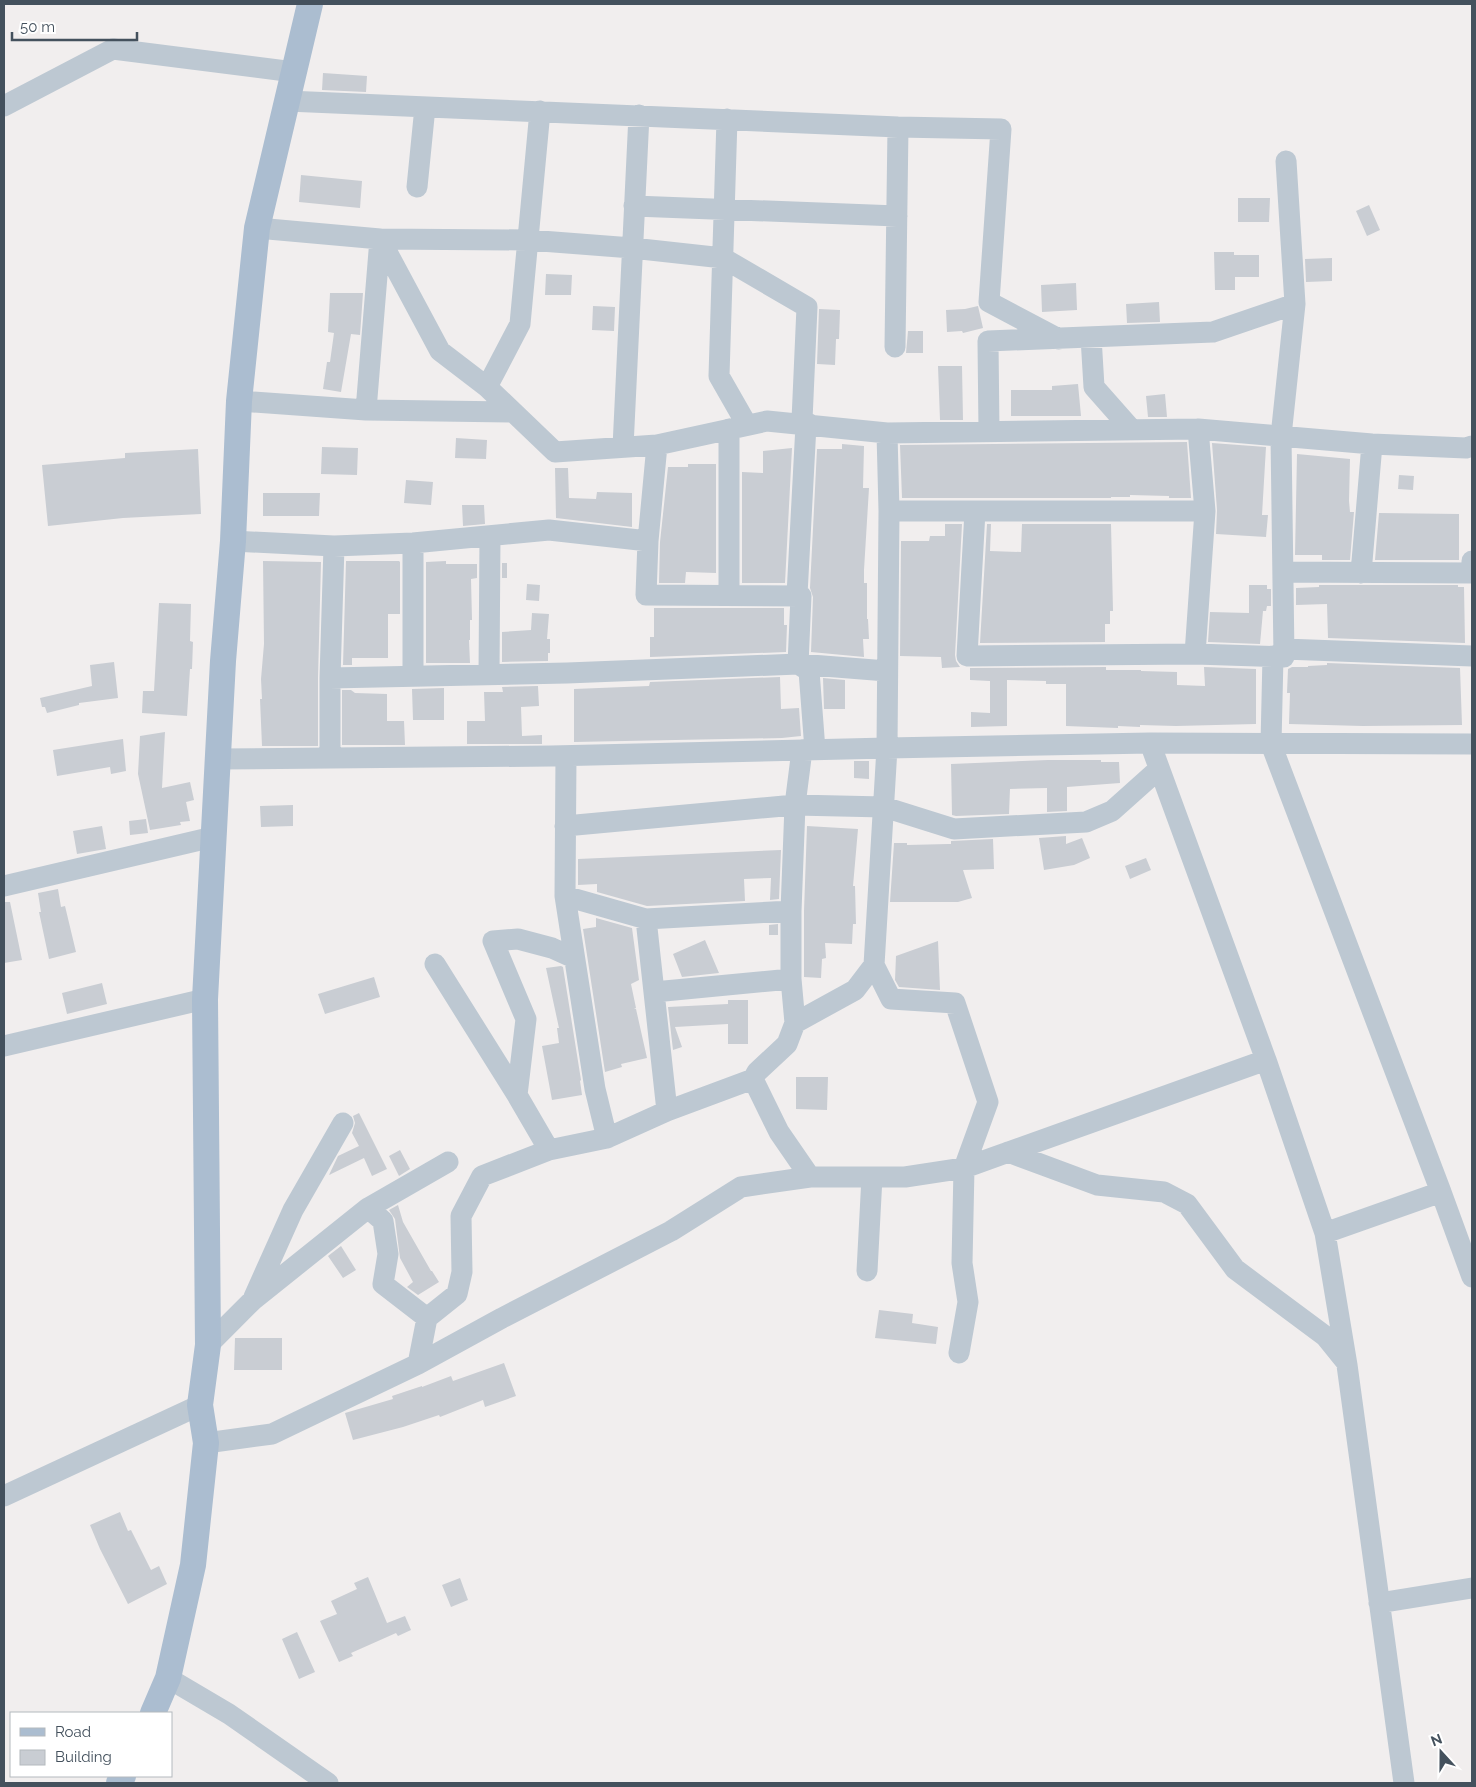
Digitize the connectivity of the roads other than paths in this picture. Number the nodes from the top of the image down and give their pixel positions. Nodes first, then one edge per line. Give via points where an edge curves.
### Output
1 (310, 4) edge
2 (294, 72) junction
3 (287, 101) junction
4 (4, 106) edge
5 (425, 106) junction
6 (540, 111) junction
7 (639, 115) junction
8 (727, 119) junction
9 (898, 127) junction
10 (1286, 161) dead end
11 (417, 187) dead end
12 (634, 206) junction
13 (724, 209) junction
14 (897, 216) junction
15 (257, 228) junction
16 (380, 239) junction
17 (528, 240) junction
18 (632, 248) junction
19 (723, 258) junction
20 (1294, 304) junction
21 (1059, 338) junction
22 (1091, 338) junction
23 (895, 348) dead end
24 (487, 387) junction
25 (239, 401) junction
26 (366, 410) junction
27 (513, 412) junction
28 (811, 425) junction
29 (738, 427) junction
30 (1198, 429) junction
31 (1132, 430) junction
32 (989, 432) junction
33 (887, 433) junction
34 (1281, 436) junction
35 (1372, 444) junction
36 (657, 445) junction
37 (1472, 446) edge
38 (623, 447) junction
39 (889, 511) junction
40 (975, 511) junction
41 (1205, 511) junction
42 (490, 536) junction
43 (233, 541) junction
44 (648, 541) junction
45 (413, 543) junction
46 (334, 546) junction
47 (1472, 560) edge
48 (1283, 572) junction
49 (1361, 572) junction
50 (1472, 573) edge
51 (1472, 583) edge
52 (729, 595) junction
53 (801, 596) junction
54 (1278, 653) junction
55 (1194, 654) junction
56 (1472, 656) edge
57 (798, 664) junction
58 (887, 671) junction
59 (488, 674) junction
60 (413, 676) junction
61 (330, 678) junction
62 (1150, 744) junction
63 (1271, 744) junction
64 (1472, 744) edge
65 (887, 748) junction
66 (808, 750) junction
67 (566, 756) junction
68 (330, 758) junction
69 (218, 759) junction
70 (1159, 768) junction
71 (795, 805) junction
72 (884, 807) junction
73 (565, 826) junction
74 (214, 837) junction
75 (4, 886) edge
76 (564, 896) junction
77 (791, 911) junction
78 (646, 919) junction
79 (574, 958) junction
80 (435, 964) dead end
81 (874, 965) junction
82 (791, 980) junction
83 (654, 992) junction
84 (205, 998) junction
85 (795, 1023) junction
86 (4, 1046) edge
87 (1266, 1060) junction
88 (753, 1079) junction
89 (518, 1095) junction
90 (667, 1111) junction
91 (343, 1124) dead end
92 (607, 1138) junction
93 (549, 1150) junction
94 (1008, 1152) junction
95 (448, 1162) dead end
96 (964, 1168) junction
97 (810, 1176) junction
98 (872, 1177) junction
99 (1441, 1192) junction
100 (368, 1208) junction
101 (1325, 1232) junction
102 (867, 1271) dead end
103 (1472, 1277) edge
104 (253, 1300) junction
105 (427, 1318) junction
106 (208, 1344) junction
107 (959, 1353) dead end
108 (418, 1364) junction
109 (1347, 1365) junction
110 (200, 1405) junction
111 (206, 1443) junction
112 (4, 1496) edge
113 (1472, 1588) edge
114 (1379, 1603) junction
115 (168, 1678) junction
116 (153, 1712) edge
117 (328, 1783) edge
118 (1404, 1783) edge

1 - 2 main road
2 - 3 main road
2 - 4 street via 113,49
3 - 5 street
3 - 15 main road
5 - 6 street
5 - 11 street
6 - 7 street
6 - 17 street
7 - 8 street
7 - 12 street
8 - 9 street
8 - 13 street
9 - 14 street
9 - 21 street via 1001,129 989,302
10 - 20 street
12 - 13 street
12 - 18 street
13 - 14 street
13 - 19 street
14 - 23 street
15 - 16 street
15 - 25 main road
16 - 17 street
16 - 24 street via 440,352
16 - 26 street
17 - 18 street
17 - 24 street via 520,324
18 - 19 street
18 - 38 street
19 - 28 street via 807,307 802,420
19 - 29 street via 719,376
20 - 22 street via 1213,332
20 - 34 street
21 - 22 street
21 - 32 street via 988,341
22 - 31 street via 1094,387
24 - 27 street
25 - 26 street
25 - 43 main road
26 - 27 street
27 - 38 street via 555,452
28 - 29 street via 768,420
28 - 33 street
28 - 53 street via 806,425 797,595
29 - 36 street
29 - 52 street
30 - 31 street
30 - 34 street
30 - 41 street
31 - 32 street
32 - 33 street
33 - 39 street
34 - 35 street
34 - 48 street
35 - 37 street
35 - 49 street
36 - 38 street
36 - 44 street
39 - 40 street
39 - 58 street
40 - 41 street
40 - 55 street via 967,656
41 - 55 street
42 - 44 street via 548,530
42 - 45 street
42 - 59 street
43 - 46 street
43 - 69 main road
44 - 52 street via 646,595
45 - 46 street
45 - 60 street
46 - 61 street
47 - 50 street
48 - 49 street
48 - 54 street
49 - 50 street
50 - 51 street
52 - 53 street
53 - 57 street
54 - 55 street
54 - 56 street
54 - 63 street
57 - 58 street
57 - 59 street
57 - 66 street via 809,670
58 - 65 street
59 - 60 street
60 - 61 street
61 - 68 street
62 - 63 street
62 - 65 street
62 - 70 street
63 - 64 street
63 - 99 street
65 - 66 street
65 - 72 street
66 - 67 street
66 - 71 street
67 - 68 street
67 - 73 street
68 - 69 street
69 - 74 main road
70 - 72 street via 1112,810 1086,822 954,829
70 - 87 street
71 - 72 street
71 - 73 street
71 - 77 street
72 - 81 street
73 - 76 street
74 - 75 street
74 - 84 main road
76 - 78 street
76 - 79 street
77 - 78 street
77 - 82 street
78 - 83 street
79 - 89 street via 518,939 493,941 526,1019
79 - 92 street via 595,1089
80 - 89 street
81 - 85 street via 855,990
81 - 96 street via 891,999 955,1003 988,1102
82 - 83 street
82 - 85 street
83 - 90 street
84 - 86 street
84 - 106 main road
85 - 88 street via 786,1044
87 - 94 street
87 - 101 street
88 - 90 street
88 - 97 street via 779,1132
89 - 93 street
90 - 92 street
91 - 104 street via 293,1210
92 - 93 street
93 - 105 street via 482,1176 462,1216 462,1272 457,1294
94 - 96 street
94 - 109 street via 1097,1186 1164,1192 1187,1204 1235,1270 1325,1336
95 - 100 street
96 - 98 street via 905,1177
96 - 107 street via 962,1263 968,1302
97 - 98 street
97 - 108 street via 741,1187 671,1230
98 - 102 street
99 - 101 street
99 - 103 street
100 - 104 street
100 - 105 street via 383,1221 388,1254 383,1284
101 - 109 street
104 - 106 street
105 - 108 street
106 - 110 main road
108 - 111 street via 272,1434
109 - 114 street
110 - 111 main road
110 - 112 street
111 - 115 main road via 193,1565
113 - 114 street
114 - 118 street
115 - 116 main road
115 - 117 street via 229,1714

